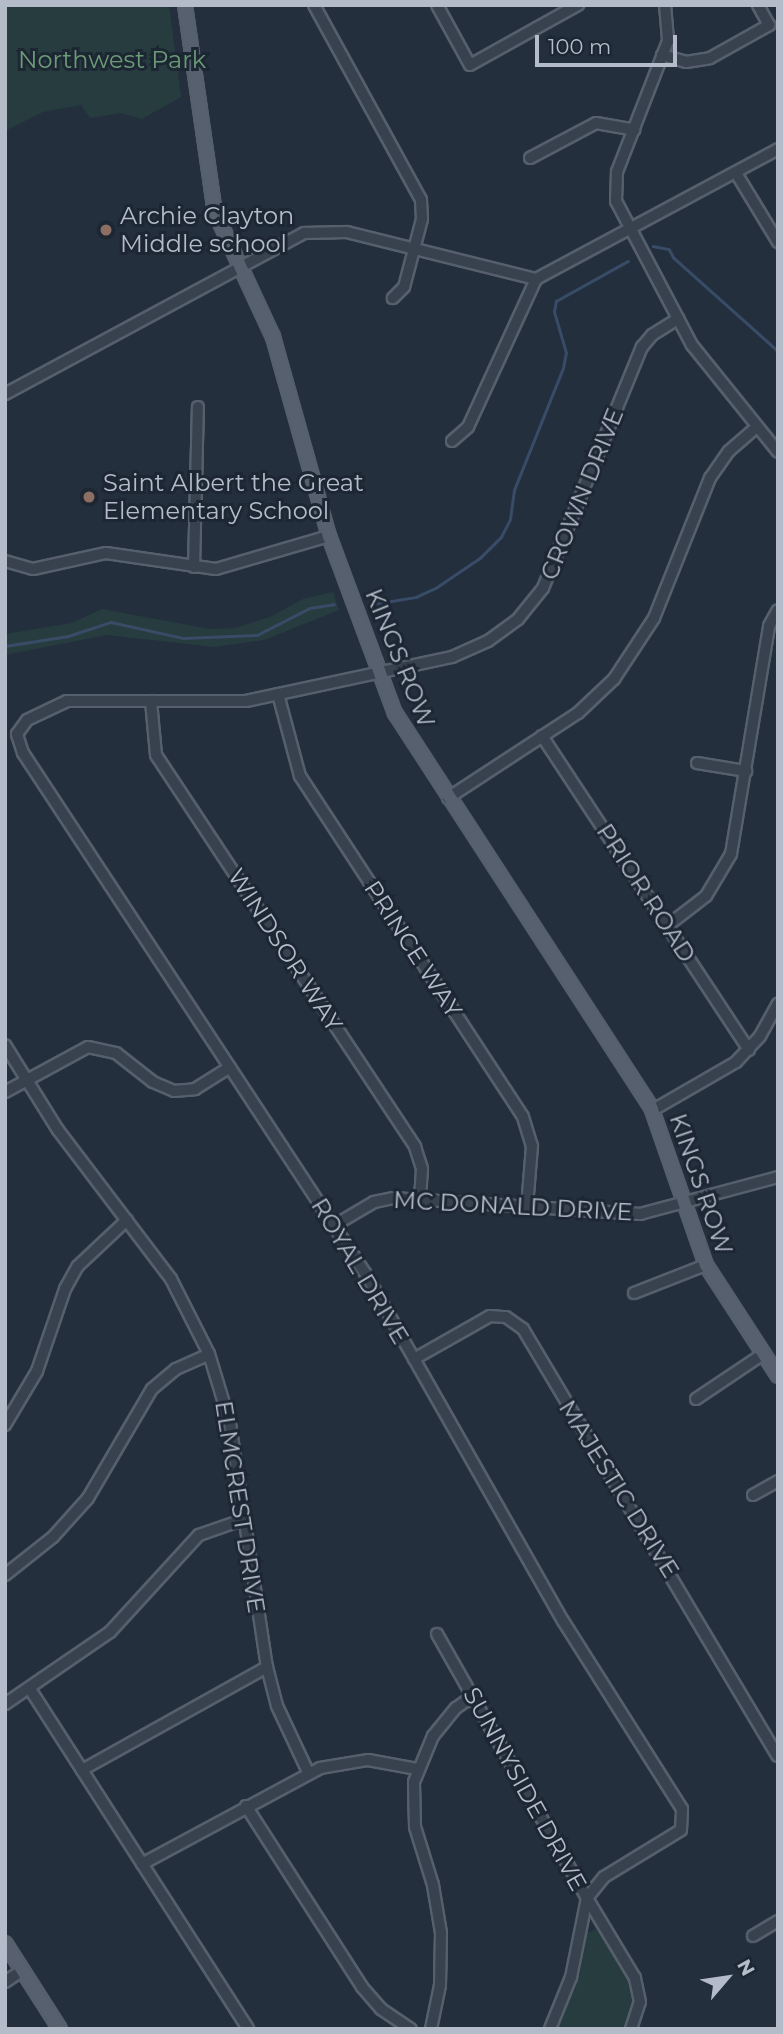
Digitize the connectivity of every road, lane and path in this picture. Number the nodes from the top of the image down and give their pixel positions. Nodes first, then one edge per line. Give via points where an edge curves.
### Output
1 (185, 5) edge
2 (314, 5) edge
3 (437, 5) edge
4 (578, 5) edge
5 (666, 5) edge
6 (758, 5) edge
7 (562, 9) edge
8 (662, 55) junction
9 (634, 130) junction
10 (778, 149) edge
11 (530, 158) dead end
12 (736, 173) junction
13 (629, 232) junction
14 (778, 242) edge
15 (414, 250) junction
16 (238, 266) junction
17 (536, 279) junction
18 (393, 298) dead end
19 (678, 319) junction
20 (5, 394) edge
21 (198, 407) dead end
22 (757, 426) junction
23 (453, 441) dead end
24 (778, 452) edge
25 (329, 536) junction
26 (5, 561) edge
27 (194, 567) junction
28 (778, 610) edge
29 (379, 672) junction
30 (278, 694) junction
31 (151, 701) junction
32 (18, 730) joint
33 (542, 736) junction
34 (697, 763) dead end
35 (746, 771) junction
36 (448, 798) junction
37 (667, 926) junction
38 (778, 1004) edge
39 (5, 1045) edge
40 (749, 1050) junction
41 (230, 1068) junction
42 (26, 1080) junction
43 (5, 1092) edge
44 (653, 1110) junction
45 (778, 1177) edge
46 (420, 1199) junction
47 (684, 1203) junction
48 (527, 1207) junction
49 (127, 1220) junction
50 (335, 1225) junction
51 (706, 1265) junction
52 (634, 1293) dead end
53 (209, 1354) junction
54 (763, 1354) junction
55 (414, 1359) junction
56 (778, 1376) edge
57 (695, 1399) dead end
58 (5, 1425) edge
59 (778, 1481) edge
60 (753, 1495) dead end
61 (244, 1519) junction
62 (5, 1575) edge
63 (437, 1634) dead end
64 (267, 1667) junction
65 (30, 1689) junction
66 (473, 1696) junction
67 (5, 1704) edge
68 (778, 1756) edge
69 (416, 1769) junction
70 (82, 1770) junction
71 (308, 1772) junction
72 (246, 1807) junction
73 (142, 1864) junction
74 (587, 1898) junction
75 (778, 1921) edge
76 (752, 1936) dead end
77 (5, 1943) edge
78 (23, 1970) junction
79 (5, 1982) edge
80 (60, 2029) edge
81 (248, 2029) edge
82 (411, 2029) edge
83 (430, 2029) edge
84 (550, 2029) edge
85 (631, 2029) edge

1 - 16 main road, KINGS ROW via 212,200
2 - 15 street via 421,200 422,219
3 - 7 street via 470,65
4 - 7 street
5 - 8 street via 669,31
6 - 8 street via 769,25 710,58 686,62
8 - 9 street
9 - 11 street via 596,123
9 - 13 street via 614,191
10 - 12 street
12 - 13 street
12 - 14 street
13 - 17 street
13 - 19 street
15 - 16 street via 347,232 318,230 289,237
15 - 17 street
15 - 18 street via 404,287
16 - 20 street
16 - 25 main road, KINGS ROW via 273,337
17 - 23 street via 467,427
19 - 22 street via 703,362
19 - 29 street, CROWN DRIVE via 657,330 642,347 552,571 531,605 504,631 471,650
21 - 27 street
22 - 24 street
22 - 33 street via 729,451 710,478 654,618 630,660 597,696
25 - 27 street via 229,568
25 - 29 main road, KINGS ROW
26 - 27 street via 33,569 106,553
28 - 35 street via 769,626
29 - 30 street, CROWN DRIVE
29 - 36 main road, KINGS ROW via 401,726
30 - 31 street, CROWN DRIVE via 235,703
30 - 48 street, PRINCE WAY via 293,760 305,786 523,1117 531,1146
31 - 32 street, CROWN DRIVE via 67,701 39,713
31 - 46 street, WINDSOR WAY via 156,755 415,1147 422,1169
32 - 41 street, ROYAL DRIVE via 23,753
33 - 36 street
33 - 37 street, PRIOR ROAD
34 - 35 street
35 - 37 street via 725,869 706,896
36 - 44 main road, KINGS ROW
37 - 40 street, PRIOR ROAD
38 - 40 street
39 - 42 street, ELMCREST DRIVE
40 - 44 street via 721,1072
41 - 42 street via 195,1089 174,1091 153,1082 116,1053 88,1047
41 - 50 street, ROYAL DRIVE
42 - 43 street
42 - 49 street, ELMCREST DRIVE
44 - 47 main road, KINGS ROW
45 - 47 street, MC DONALD DRIVE
46 - 48 street, MC DONALD DRIVE
46 - 50 street, MC DONALD DRIVE via 374,1202
47 - 48 street, MC DONALD DRIVE via 626,1215
47 - 51 main road, KINGS ROW
49 - 53 street, ELMCREST DRIVE via 176,1287
49 - 58 street via 78,1266 65,1289 37,1371
50 - 55 street, ROYAL DRIVE
51 - 52 street
51 - 54 main road, KINGS ROW
53 - 61 street, ELMCREST DRIVE via 230,1423
53 - 62 street via 176,1369 152,1389 88,1498 52,1538
54 - 56 main road, KINGS ROW
54 - 57 street
55 - 68 street, MAJESTIC DRIVE via 490,1317 506,1317 523,1329
55 - 74 street, ROYAL DRIVE via 564,1621 682,1809 685,1823 670,1839 604,1877
59 - 60 street
61 - 64 street, ELMCREST DRIVE
61 - 65 street via 199,1535 110,1632
63 - 66 street, SUNNYSIDE DRIVE
64 - 70 street
64 - 71 street, ELMCREST DRIVE via 281,1716
65 - 67 street
65 - 70 street
66 - 69 street via 456,1708 433,1736
66 - 74 street, SUNNYSIDE DRIVE
69 - 71 street via 351,1760
69 - 83 street via 413,1821 441,1933 440,1985
70 - 73 street
71 - 72 street
72 - 73 street
72 - 82 street via 362,1987 381,2009
73 - 81 street
74 - 84 street, SUNNYSIDE DRIVE via 570,1977
74 - 85 street via 635,1978 640,2002
75 - 76 street
77 - 78 main road
78 - 79 street
78 - 80 main road

